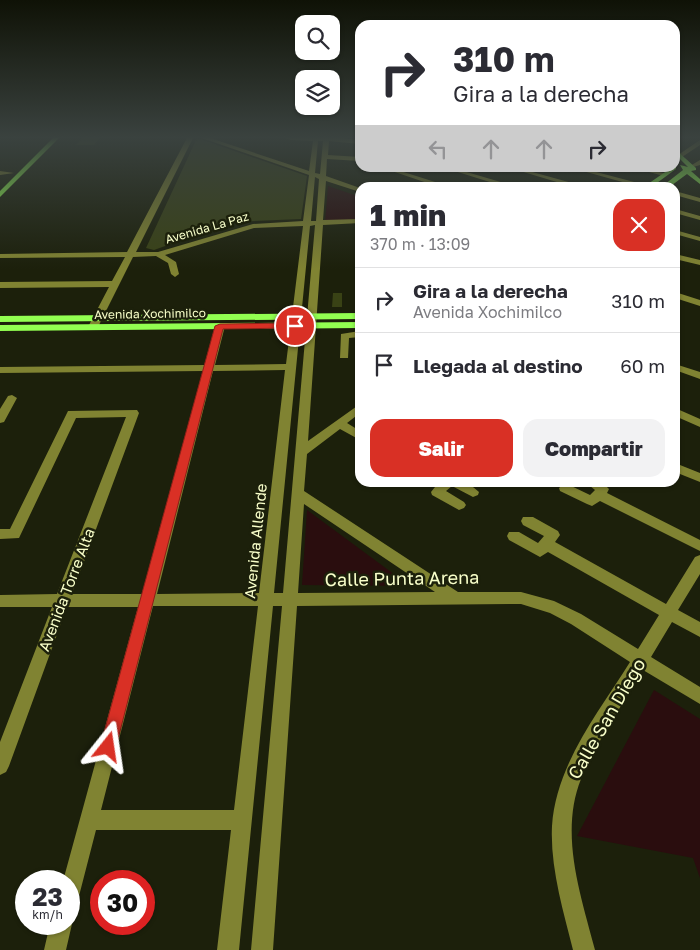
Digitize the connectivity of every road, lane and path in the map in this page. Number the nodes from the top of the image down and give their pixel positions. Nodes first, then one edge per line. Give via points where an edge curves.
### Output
1 (14, 180) edge
2 (168, 180) edge
3 (317, 180) edge
4 (336, 180) edge
5 (343, 180) edge
6 (355, 184) edge
7 (355, 188) edge
8 (680, 194) edge
9 (0, 195) edge
10 (700, 200) edge
11 (680, 213) edge
12 (700, 218) edge
13 (355, 222) edge
14 (313, 225) junction
15 (680, 233) edge
16 (700, 239) edge
17 (158, 254) junction
18 (130, 255) junction
19 (0, 256) edge
20 (680, 257) edge
21 (700, 263) edge
22 (175, 274) dead end
23 (0, 284) edge
24 (115, 284) junction
25 (680, 290) edge
26 (700, 296) edge
27 (680, 297) edge
28 (700, 303) edge
29 (355, 317) edge
30 (98, 318) junction
31 (0, 319) edge
32 (295, 321) junction
33 (312, 321) junction
34 (355, 325) edge
35 (220, 326) junction
36 (93, 327) junction
37 (0, 328) edge
38 (355, 335) edge
39 (344, 356) dead end
40 (290, 367) junction
41 (209, 368) junction
42 (680, 368) edge
43 (0, 370) edge
44 (700, 376) edge
45 (12, 398) dead end
46 (355, 411) edge
47 (680, 414) edge
48 (0, 419) edge
49 (338, 423) junction
50 (700, 423) edge
51 (355, 433) edge
52 (301, 452) junction
53 (680, 469) edge
54 (700, 478) edge
55 (443, 487) edge
56 (459, 487) edge
57 (565, 488) dead end
58 (473, 492) dead end
59 (596, 492) edge
60 (299, 494) junction
61 (459, 505) dead end
62 (528, 521) dead end
63 (0, 534) edge
64 (514, 536) dead end
65 (546, 544) junction
66 (700, 546) edge
67 (700, 562) edge
68 (454, 597) junction
69 (266, 599) junction
70 (290, 599) junction
71 (147, 600) junction
72 (0, 601) edge
73 (62, 601) junction
74 (669, 613) junction
75 (700, 630) edge
76 (641, 660) junction
77 (700, 696) edge
78 (0, 766) edge
79 (89, 820) junction
80 (243, 820) junction
81 (76, 870) edge
82 (59, 935) edge
83 (54, 950) edge
84 (228, 950) edge
85 (262, 950) edge
86 (584, 950) edge

1 - 9 main road
2 - 18 street
3 - 14 street, Avenida Allende
4 - 7 street
5 - 6 street
8 - 10 street
11 - 12 street
13 - 14 street, Avenida La Paz
14 - 17 street, Avenida La Paz via 252,226
14 - 32 street, Avenida Allende
14 - 33 street, Avenida Allende
15 - 16 street
17 - 18 street, Avenida La Paz
17 - 22 street via 172,262
18 - 19 street, Avenida La Paz
18 - 24 street
20 - 21 street
23 - 24 street
24 - 30 street
25 - 26 street
27 - 28 street
29 - 33 main road, Avenida Xochimilco
30 - 31 main road, Avenida Xochimilco
30 - 32 main road, Avenida Xochimilco
30 - 36 street
32 - 33 main road, Avenida Xochimilco
32 - 35 main road, Avenida Xochimilco
32 - 40 street, Avenida Allende
33 - 34 main road, Avenida Xochimilco
33 - 52 street, Avenida Allende
35 - 36 main road, Avenida Xochimilco
35 - 41 street
36 - 37 main road, Avenida Xochimilco
38 - 39 street via 344,336
40 - 41 street
40 - 69 street, Avenida Allende
41 - 43 street
41 - 71 street
42 - 44 street
45 - 48 street
46 - 49 street
47 - 50 street
49 - 51 street
49 - 52 street
52 - 60 street, Avenida Allende
53 - 54 street
55 - 61 street via 437,492
56 - 58 street
57 - 59 street
59 - 66 street
60 - 68 street
60 - 70 street, Avenida Allende
62 - 65 street via 553,535
63 - 73 street, Avenida Torre Alta via 14,534 72,414 133,414
64 - 65 street via 540,551
65 - 74 street
67 - 74 street, Calle San Diego
68 - 70 street, Calle Punta Arena
68 - 76 street, Calle Punta Arena via 509,596 534,601 576,619
69 - 70 street, Calle Punta Arena
69 - 71 street, Calle Punta Arena
69 - 80 street, Avenida Allende
70 - 85 street, Avenida Allende
71 - 73 street, Calle Punta Arena
71 - 79 street
72 - 73 street, Calle Punta Arena
73 - 78 street, Avenida Torre Alta
74 - 75 street
74 - 76 street, Calle San Diego
76 - 77 street, Calle Punta Arena
76 - 86 street, Calle San Diego via 583,755 568,787 562,841
79 - 80 street
79 - 81 street
80 - 84 street, Avenida Allende
82 - 83 street

